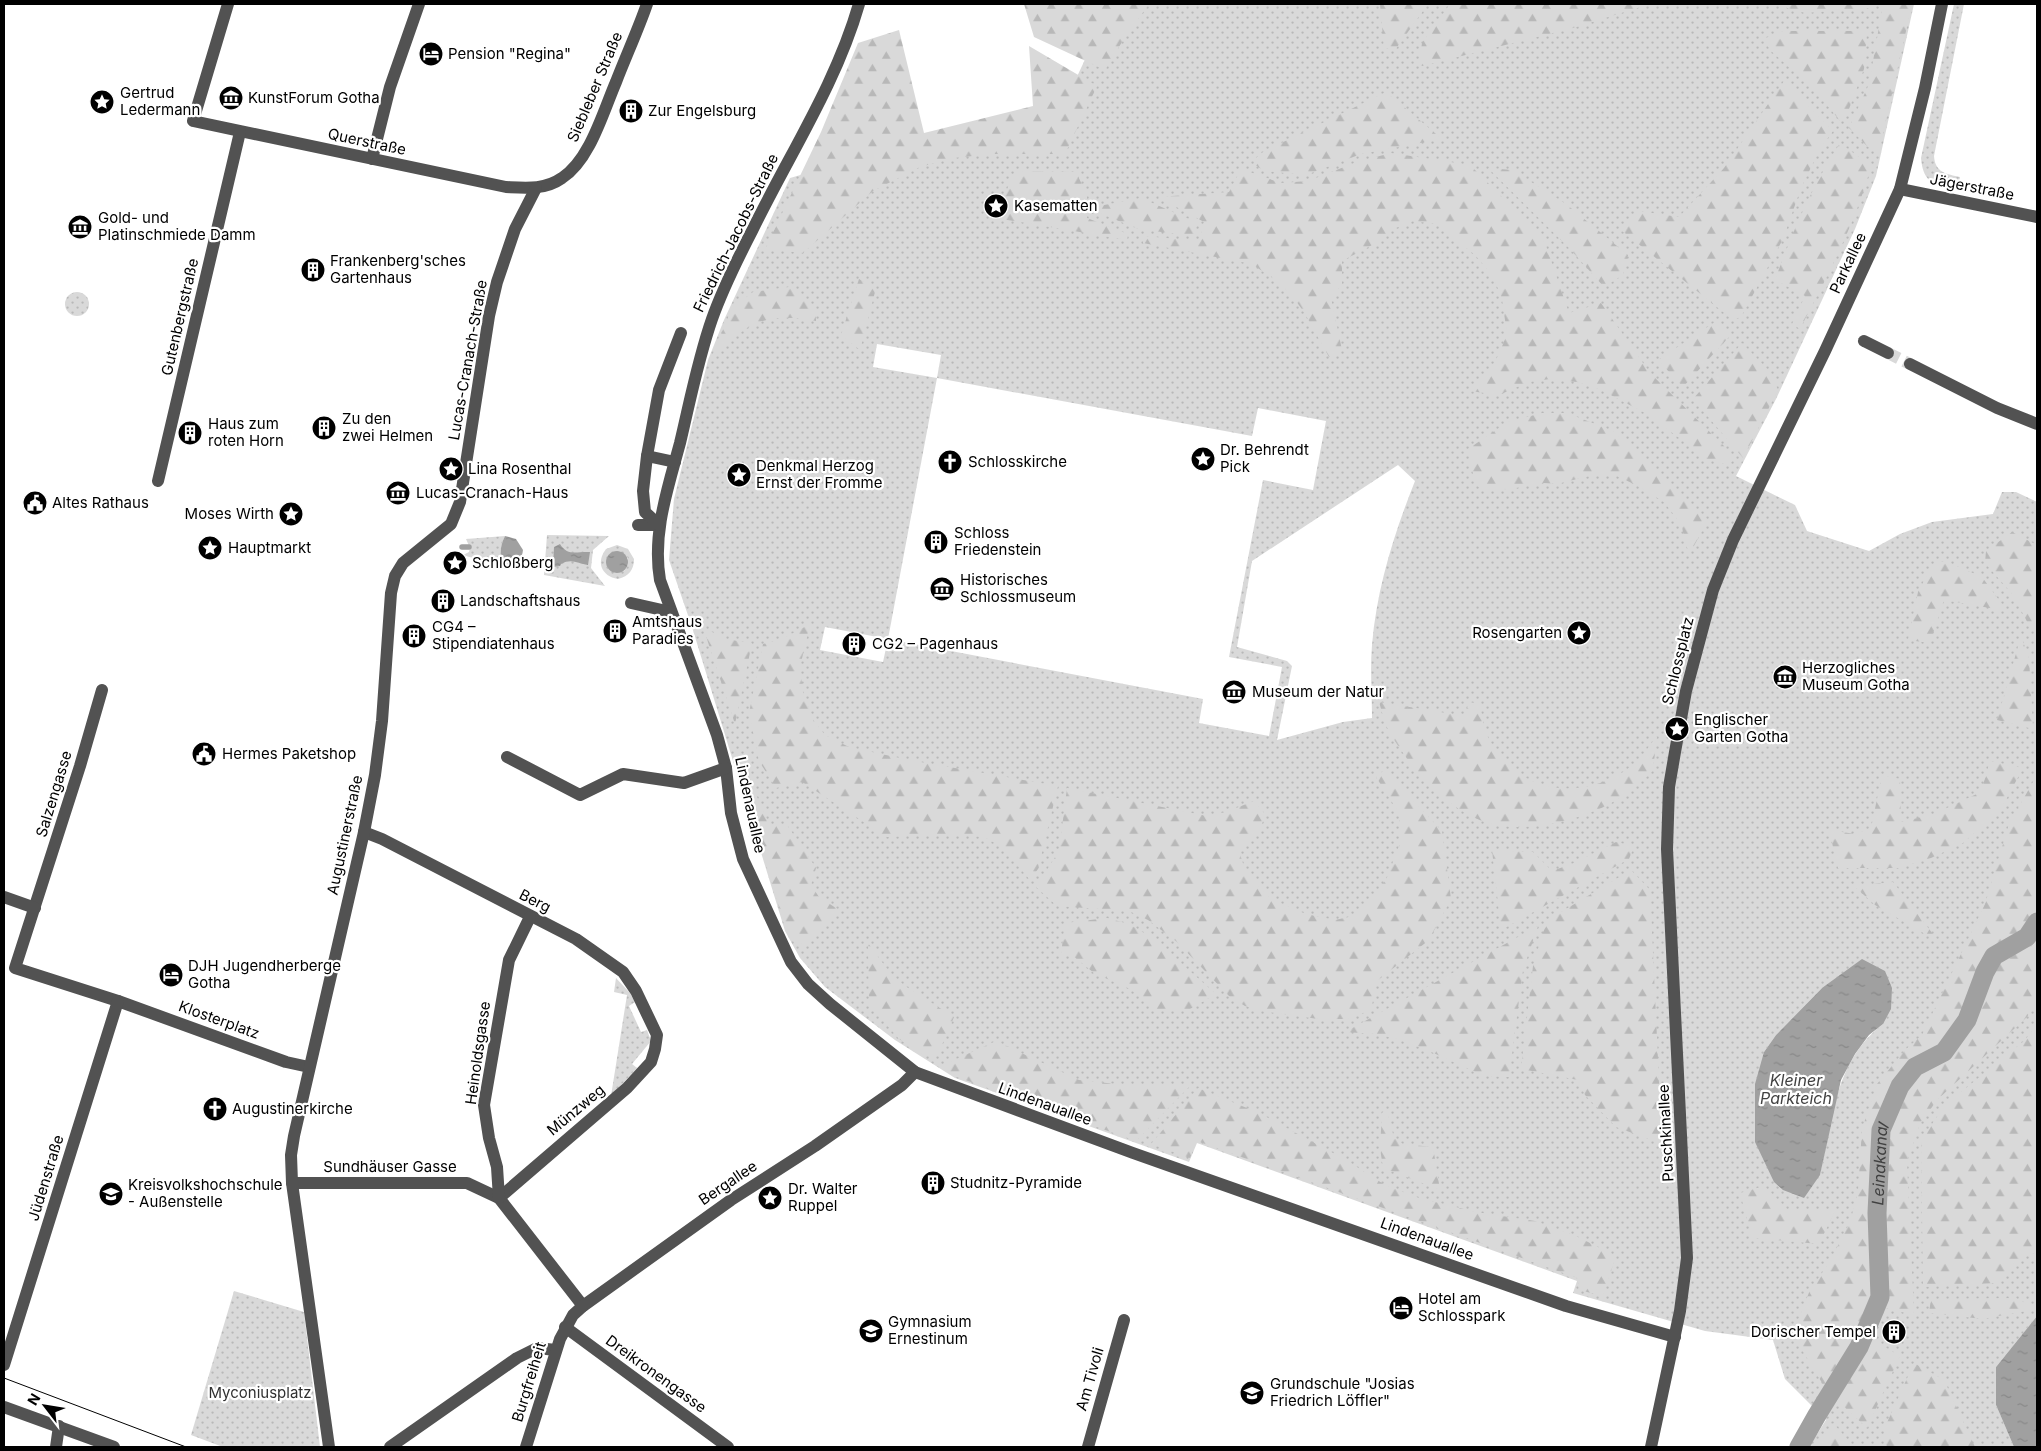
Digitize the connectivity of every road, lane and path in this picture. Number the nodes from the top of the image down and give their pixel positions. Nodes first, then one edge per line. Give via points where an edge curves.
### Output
1 (228, 4) edge
2 (419, 4) edge
3 (647, 4) edge
4 (859, 4) edge
5 (1942, 4) edge
6 (240, 132) junction
7 (372, 159) junction
8 (536, 188) junction
9 (1900, 189) junction
10 (2037, 217) edge
11 (681, 333) dead end
12 (1864, 341) dead end
13 (1888, 352) tunnel mouth
14 (1910, 364) tunnel mouth
15 (2037, 424) edge
16 (647, 456) junction
17 (675, 462) junction
18 (158, 481) dead end
19 (456, 515) joint
20 (1742, 521) joint
21 (659, 525) junction
22 (638, 526) dead end
23 (631, 603) dead end
24 (670, 612) junction
25 (102, 690) dead end
26 (507, 757) dead end
27 (726, 768) junction
28 (1667, 815) joint
29 (363, 837) junction
30 (4, 897) edge
31 (35, 908) junction
32 (530, 917) junction
33 (118, 1001) junction
34 (657, 1035) joint
35 (309, 1067) junction
36 (915, 1072) junction
37 (292, 1183) junction
38 (499, 1198) junction
39 (583, 1306) junction
40 (1124, 1320) dead end
41 (565, 1327) junction
42 (1675, 1337) junction
43 (556, 1350) junction
44 (4, 1365) edge
45 (4, 1406) edge
46 (58, 1426) junction
47 (56, 1447) edge
48 (114, 1447) edge
49 (329, 1447) edge
50 (390, 1447) edge
51 (526, 1447) edge
52 (728, 1447) edge
53 (1088, 1447) edge
54 (1651, 1447) edge

1 - 6 street, Querstraße via 193,121
2 - 7 street via 390,87
3 - 8 street, Siebleber Straße via 580,160 561,179
4 - 17 street, Friedrich-Jacobs-Straße via 832,76 752,230 713,317 692,386
5 - 9 street, Parkallee
6 - 7 street, Querstraße
6 - 18 street, Gutenbergstraße
7 - 8 street, Querstraße via 506,187
8 - 19 street, Lucas-Cranach-Straße via 515,229 497,282
9 - 10 street, Jägerstraße
9 - 20 street, Parkallee
11 - 16 street via 659,390
12 - 13 street
14 - 15 street via 1997,408
16 - 17 street
16 - 21 street via 643,491 645,512
17 - 21 street, Friedrich-Jacobs-Straße
19 - 29 street, Augustinerstraße via 451,524 403,563 395,576 382,721
20 - 28 street, Schlossplatz via 1714,590 1693,666 1675,752
21 - 22 street
21 - 24 street, Friedrich-Jacobs-Straße via 657,565
23 - 24 street
24 - 27 street, Lindenauallee via 711,717
25 - 31 street, Salzengasse
26 - 27 street via 580,795 622,774 684,782
27 - 36 street, Lindenauallee via 731,813 743,859 791,962 808,984 830,1004
28 - 42 street, Puschkinallee via 1687,1258
29 - 32 street, Berg via 382,839
29 - 35 street, Augustinerstraße
30 - 31 street
31 - 33 street, Salzengasse via 15,968
32 - 34 street, Berg via 576,939 623,972
32 - 38 street, Heinoldsgasse via 510,960 484,1105 497,1167
33 - 35 street, Klosterplatz via 286,1062
33 - 44 street, Jüdenstraße
34 - 38 street, Münzweg via 651,1062 627,1088
35 - 37 street, Augustinerstraße via 291,1155
36 - 39 street, Bergallee via 886,1096 731,1200
36 - 42 street, Lindenauallee via 1124,1150 1566,1306
37 - 38 street, Sundhäuser Gasse via 467,1183
37 - 49 street
38 - 39 street, Sundhäuser Gasse
39 - 41 street, Bergallee
40 - 53 street, Am Tivoli
41 - 43 street, Burgfreiheit
41 - 52 street, Dreikronengasse
42 - 54 street, Puschkinallee
43 - 50 street via 536,1348 517,1358
43 - 51 street, Burgfreiheit
45 - 46 street
46 - 47 street
46 - 48 street

